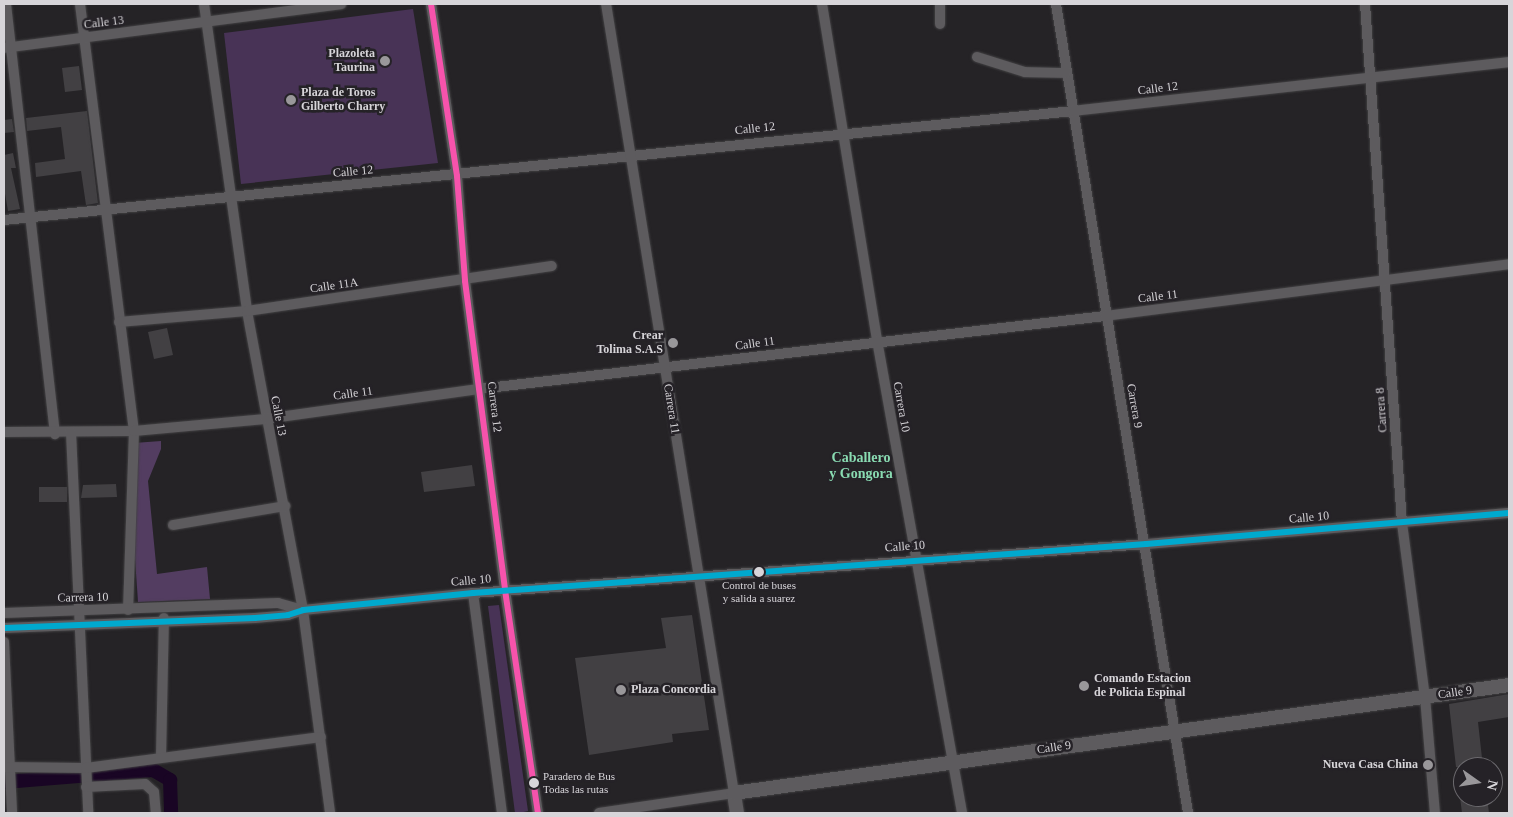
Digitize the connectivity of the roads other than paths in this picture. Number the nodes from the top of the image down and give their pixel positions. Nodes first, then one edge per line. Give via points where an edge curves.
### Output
1 (6, 4) edge
2 (80, 4) edge
3 (204, 4) edge
4 (341, 4) edge
5 (431, 4) edge
6 (606, 4) edge
7 (822, 4) edge
8 (940, 4) edge
9 (1056, 4) edge
10 (1365, 4) edge
11 (206, 23) junction
12 (940, 24) dead end
13 (84, 38) junction
14 (7, 47) edge
15 (977, 57) dead end
16 (1509, 62) edge
17 (1066, 73) junction
18 (1373, 77) junction
19 (1073, 111) junction
20 (844, 133) junction
21 (630, 154) junction
22 (456, 176) junction
23 (233, 196) junction
24 (105, 210) junction
25 (30, 217) junction
26 (4, 220) edge
27 (1509, 264) edge
28 (552, 266) dead end
29 (1386, 280) junction
30 (465, 281) junction
31 (247, 310) junction
32 (1105, 316) junction
33 (119, 322) junction
34 (877, 340) junction
35 (665, 369) junction
36 (479, 389) junction
37 (265, 419) junction
38 (134, 431) junction
39 (4, 432) edge
40 (71, 432) junction
41 (55, 434) junction
42 (285, 506) junction
43 (1509, 513) edge
44 (1402, 523) junction
45 (173, 525) dead end
46 (1146, 544) junction
47 (916, 559) junction
48 (697, 574) junction
49 (505, 590) junction
50 (474, 593) junction
51 (254, 605) junction
52 (164, 609) junction
53 (128, 610) junction
54 (303, 610) junction
55 (79, 611) junction
56 (4, 613) edge
57 (255, 618) junction
58 (163, 623) junction
59 (80, 626) junction
60 (4, 628) edge
61 (4, 642) edge
62 (1509, 685) edge
63 (1424, 697) junction
64 (1175, 732) junction
65 (321, 737) junction
66 (162, 757) junction
67 (956, 762) junction
68 (7, 766) edge
69 (86, 768) junction
70 (86, 787) junction
71 (734, 793) junction
72 (12, 813) edge
73 (88, 813) edge
74 (156, 813) edge
75 (330, 813) edge
76 (502, 813) edge
77 (538, 813) edge
78 (599, 813) edge
79 (737, 813) edge
80 (962, 813) edge
81 (1188, 813) edge
82 (1435, 813) edge

1 - 14 street
2 - 13 street
3 - 11 street, Calle 13
4 - 11 street, Calle 13
5 - 22 street, Carrera 12
6 - 21 street, Carrera 11
7 - 20 street, Carrera 10
8 - 12 street
9 - 17 street, Carrera 9
10 - 18 street, Carrera 8
11 - 13 street, Calle 13
11 - 23 street, Calle 13
13 - 14 street, Calle 13
13 - 24 street
14 - 25 street
15 - 17 street via 1025,72
16 - 18 street, Calle 12
17 - 19 street, Carrera 9
18 - 19 street, Calle 12
18 - 29 street, Carrera 8
19 - 20 street, Calle 12
19 - 32 street, Carrera 9
20 - 21 street, Calle 12
20 - 34 street, Carrera 10
21 - 22 street, Calle 12
21 - 35 street, Carrera 11
22 - 23 street, Calle 12
22 - 30 street, Carrera 12
23 - 24 street, Calle 12
23 - 31 street, Calle 13
24 - 25 street, Calle 12
24 - 33 street
25 - 26 street, Calle 12
25 - 41 street
27 - 29 street, Calle 11
28 - 30 street, Calle 11A
29 - 32 street, Calle 11
29 - 44 street, Carrera 8
30 - 31 street, Calle 11A
30 - 36 street, Carrera 12
31 - 33 street, Calle 11A
31 - 37 street, Calle 13
32 - 34 street, Calle 11
32 - 46 street, Carrera 9
33 - 38 street
34 - 35 street, Calle 11
34 - 47 street, Carrera 10
35 - 36 street, Calle 11
35 - 48 street, Carrera 11
36 - 37 street, Calle 11
36 - 49 street, Carrera 12
37 - 38 street, Calle 11
37 - 42 street, Calle 13
38 - 40 street, Calle 11
38 - 53 street
39 - 41 street, Calle 11
40 - 41 street, Calle 11
40 - 55 street
42 - 45 street
42 - 54 street, Calle 13
43 - 44 street, Calle 10
44 - 46 street, Calle 10
44 - 63 street, Carrera 8
46 - 47 street, Calle 10
46 - 64 street, Carrera 9
47 - 48 street, Calle 10
47 - 67 street, Carrera 10
48 - 49 street, Calle 10
48 - 71 street, Carrera 11
49 - 50 street, Calle 10
49 - 77 street, Carrera 12
50 - 54 street, Calle 10
50 - 76 street
51 - 52 street, Calle 10
51 - 54 street, Calle 10 via 288,604
51 - 57 street
52 - 53 street, Carrera 10
52 - 58 street
53 - 55 street, Carrera 10
54 - 57 street, Calle 10 via 288,616
54 - 65 street, Calle 13
55 - 56 street, Carrera 10
55 - 59 street
57 - 58 street, Calle 10
58 - 59 street
58 - 66 street
59 - 60 street
59 - 69 street
61 - 68 street
62 - 63 street, Calle 9
63 - 64 street, Calle 9
63 - 82 street, Carrera 8
64 - 67 street, Calle 9
64 - 81 street, Carrera 9
65 - 66 street
65 - 75 street, Calle 13
66 - 69 street
67 - 71 street, Calle 9
67 - 80 street, Carrera 10
68 - 69 street
68 - 72 street
69 - 70 street
70 - 73 street
70 - 74 street via 145,784 154,792
71 - 78 street, Calle 9
71 - 79 street, Carrera 11

